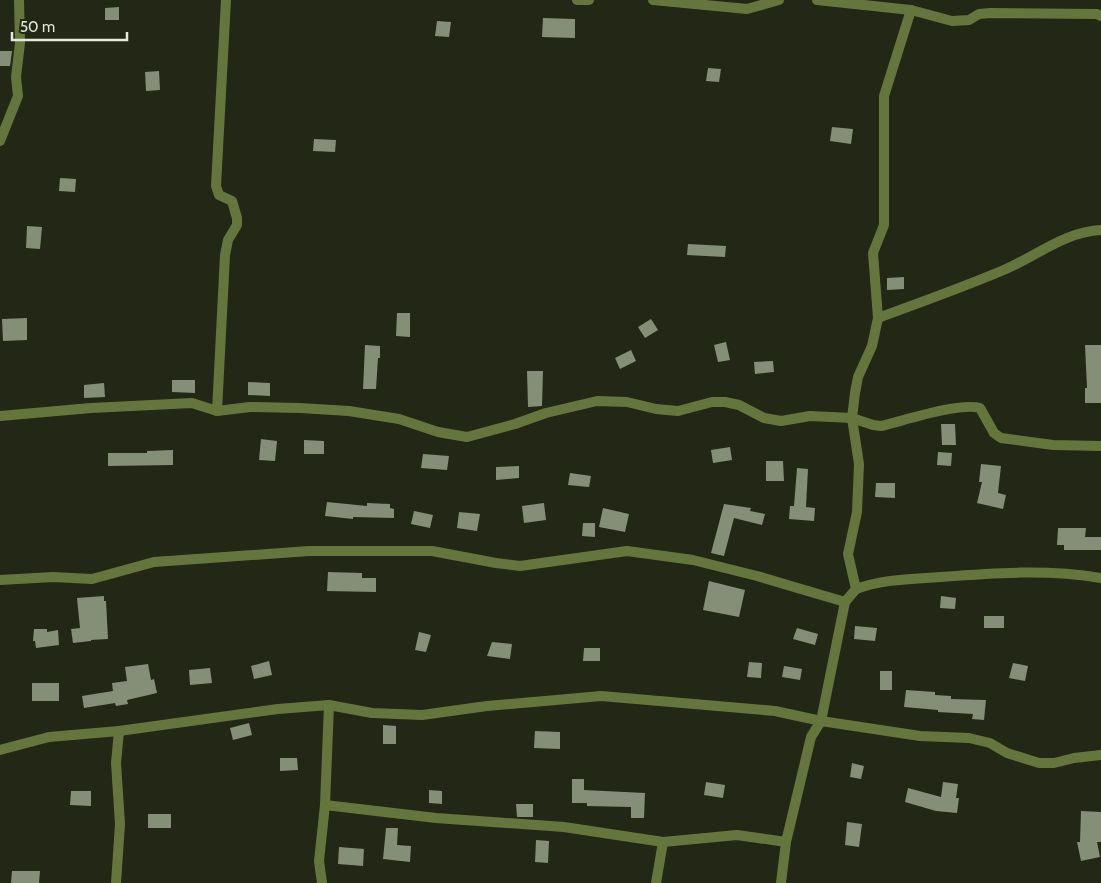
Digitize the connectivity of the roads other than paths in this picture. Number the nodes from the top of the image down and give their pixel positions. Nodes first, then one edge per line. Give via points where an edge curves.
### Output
1 (19, 0) edge
2 (226, 0) edge
3 (577, 0) edge
4 (590, 0) edge
5 (653, 0) edge
6 (779, 0) edge
7 (817, 0) edge
8 (911, 10) junction
9 (1101, 16) edge
10 (0, 141) edge
11 (1101, 230) edge
12 (878, 318) junction
13 (217, 411) junction
14 (0, 416) edge
15 (852, 418) junction
16 (1101, 446) edge
17 (1101, 578) edge
18 (0, 580) edge
19 (856, 589) junction
20 (845, 602) junction
21 (328, 705) junction
22 (821, 721) junction
23 (119, 731) junction
24 (0, 750) edge
25 (1101, 755) edge
26 (326, 805) junction
27 (663, 842) junction
28 (786, 842) junction
29 (116, 883) edge
30 (322, 883) edge
31 (656, 883) edge
32 (781, 883) edge

1 - 10 street via 18,96
2 - 13 street via 216,186 220,195 234,204 237,225 228,240 225,255
3 - 4 street
5 - 6 street via 747,9
7 - 8 street
8 - 9 street via 952,21 991,13
8 - 12 street via 884,96 884,224 873,253
11 - 12 street via 1063,240 984,279
12 - 15 street via 872,346 858,377
13 - 14 street via 192,403
13 - 15 street via 250,407 350,411 399,419 438,432 467,437 597,401 627,402 678,411 725,402 739,405 764,418
15 - 16 street via 881,426 949,409 975,407 980,408 994,433 1001,438 1052,445
15 - 19 street via 859,464 857,512 848,554
17 - 19 street via 1031,572 897,580
18 - 20 street via 92,579 154,562 309,550 432,551 520,566 627,551 693,560
19 - 20 street
20 - 22 street
21 - 22 street via 372,713 422,715 601,696 775,711
21 - 23 street
21 - 26 street
22 - 25 street via 920,736 969,738 1039,763
22 - 28 street via 811,737
23 - 24 street via 49,737
23 - 29 street via 116,763 120,824
26 - 27 street via 436,818 564,827
26 - 30 street via 319,861
27 - 28 street via 737,835
27 - 31 street
28 - 32 street

